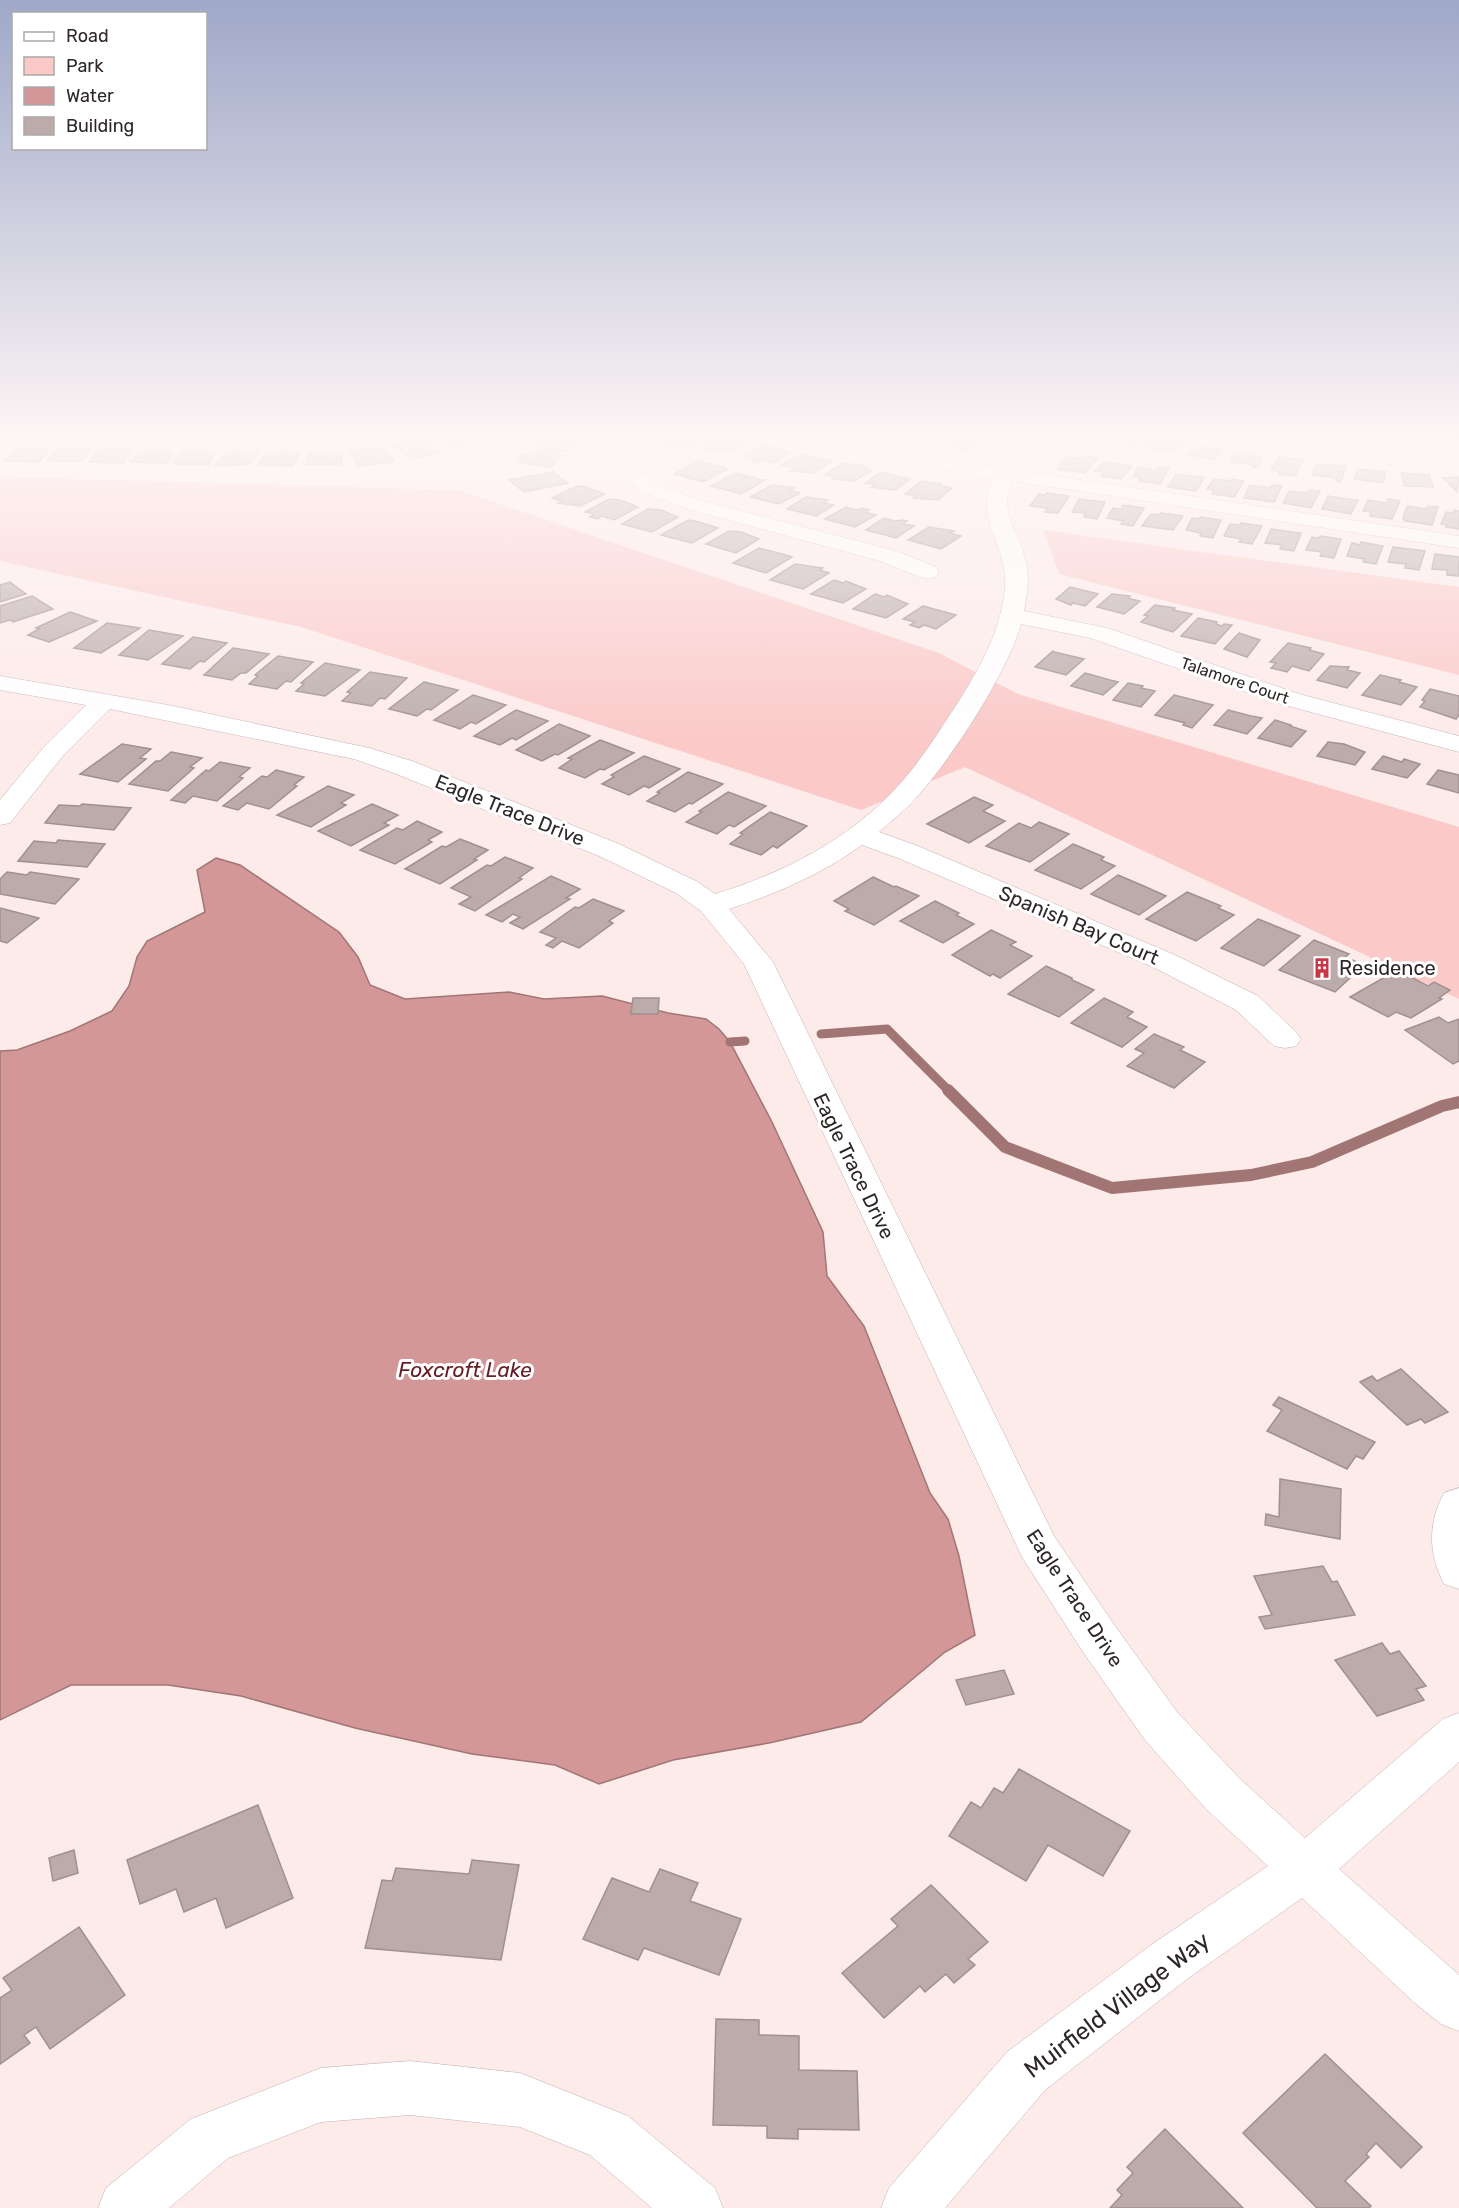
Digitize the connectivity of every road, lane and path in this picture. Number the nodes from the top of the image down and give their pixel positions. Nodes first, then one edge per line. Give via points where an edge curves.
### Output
1 (828, 540) edge
2 (1007, 540) edge
3 (928, 572) dead end
4 (1012, 616) junction
5 (0, 683) edge
6 (103, 702) junction
7 (1459, 744) edge
8 (0, 817) edge
9 (860, 835) junction
10 (711, 904) junction
11 (1285, 1039) dead end
12 (1459, 1504) edge
13 (1459, 1572) edge
14 (1459, 1733) edge
15 (1314, 1861) junction
16 (1459, 2006) edge
17 (126, 2208) edge
18 (695, 2208) edge
19 (909, 2208) edge

1 - 3 street via 888,556
2 - 4 street via 1015,562 1017,586
4 - 7 street, Talamore Court via 1100,632 1311,706
4 - 9 street via 990,670 950,734 908,792
5 - 6 street, Eagle Trace Drive
6 - 8 street via 52,753
6 - 10 street, Eagle Trace Drive via 307,741 403,767 609,850 686,887
9 - 10 street via 813,865
9 - 11 street, Spanish Bay Court via 1164,961 1247,1003
10 - 15 street, Eagle Trace Drive via 758,962 1037,1545 1161,1726 1223,1794
12 - 13 street via 1452,1520 1454,1561
14 - 15 street, Muirfield Village Way
15 - 16 street, Eagle Trace Drive via 1434,1987
15 - 19 street, Muirfield Village Way via 1168,1962 1026,2071
17 - 18 street via 210,2138 321,2095 410,2088 520,2100 609,2135

